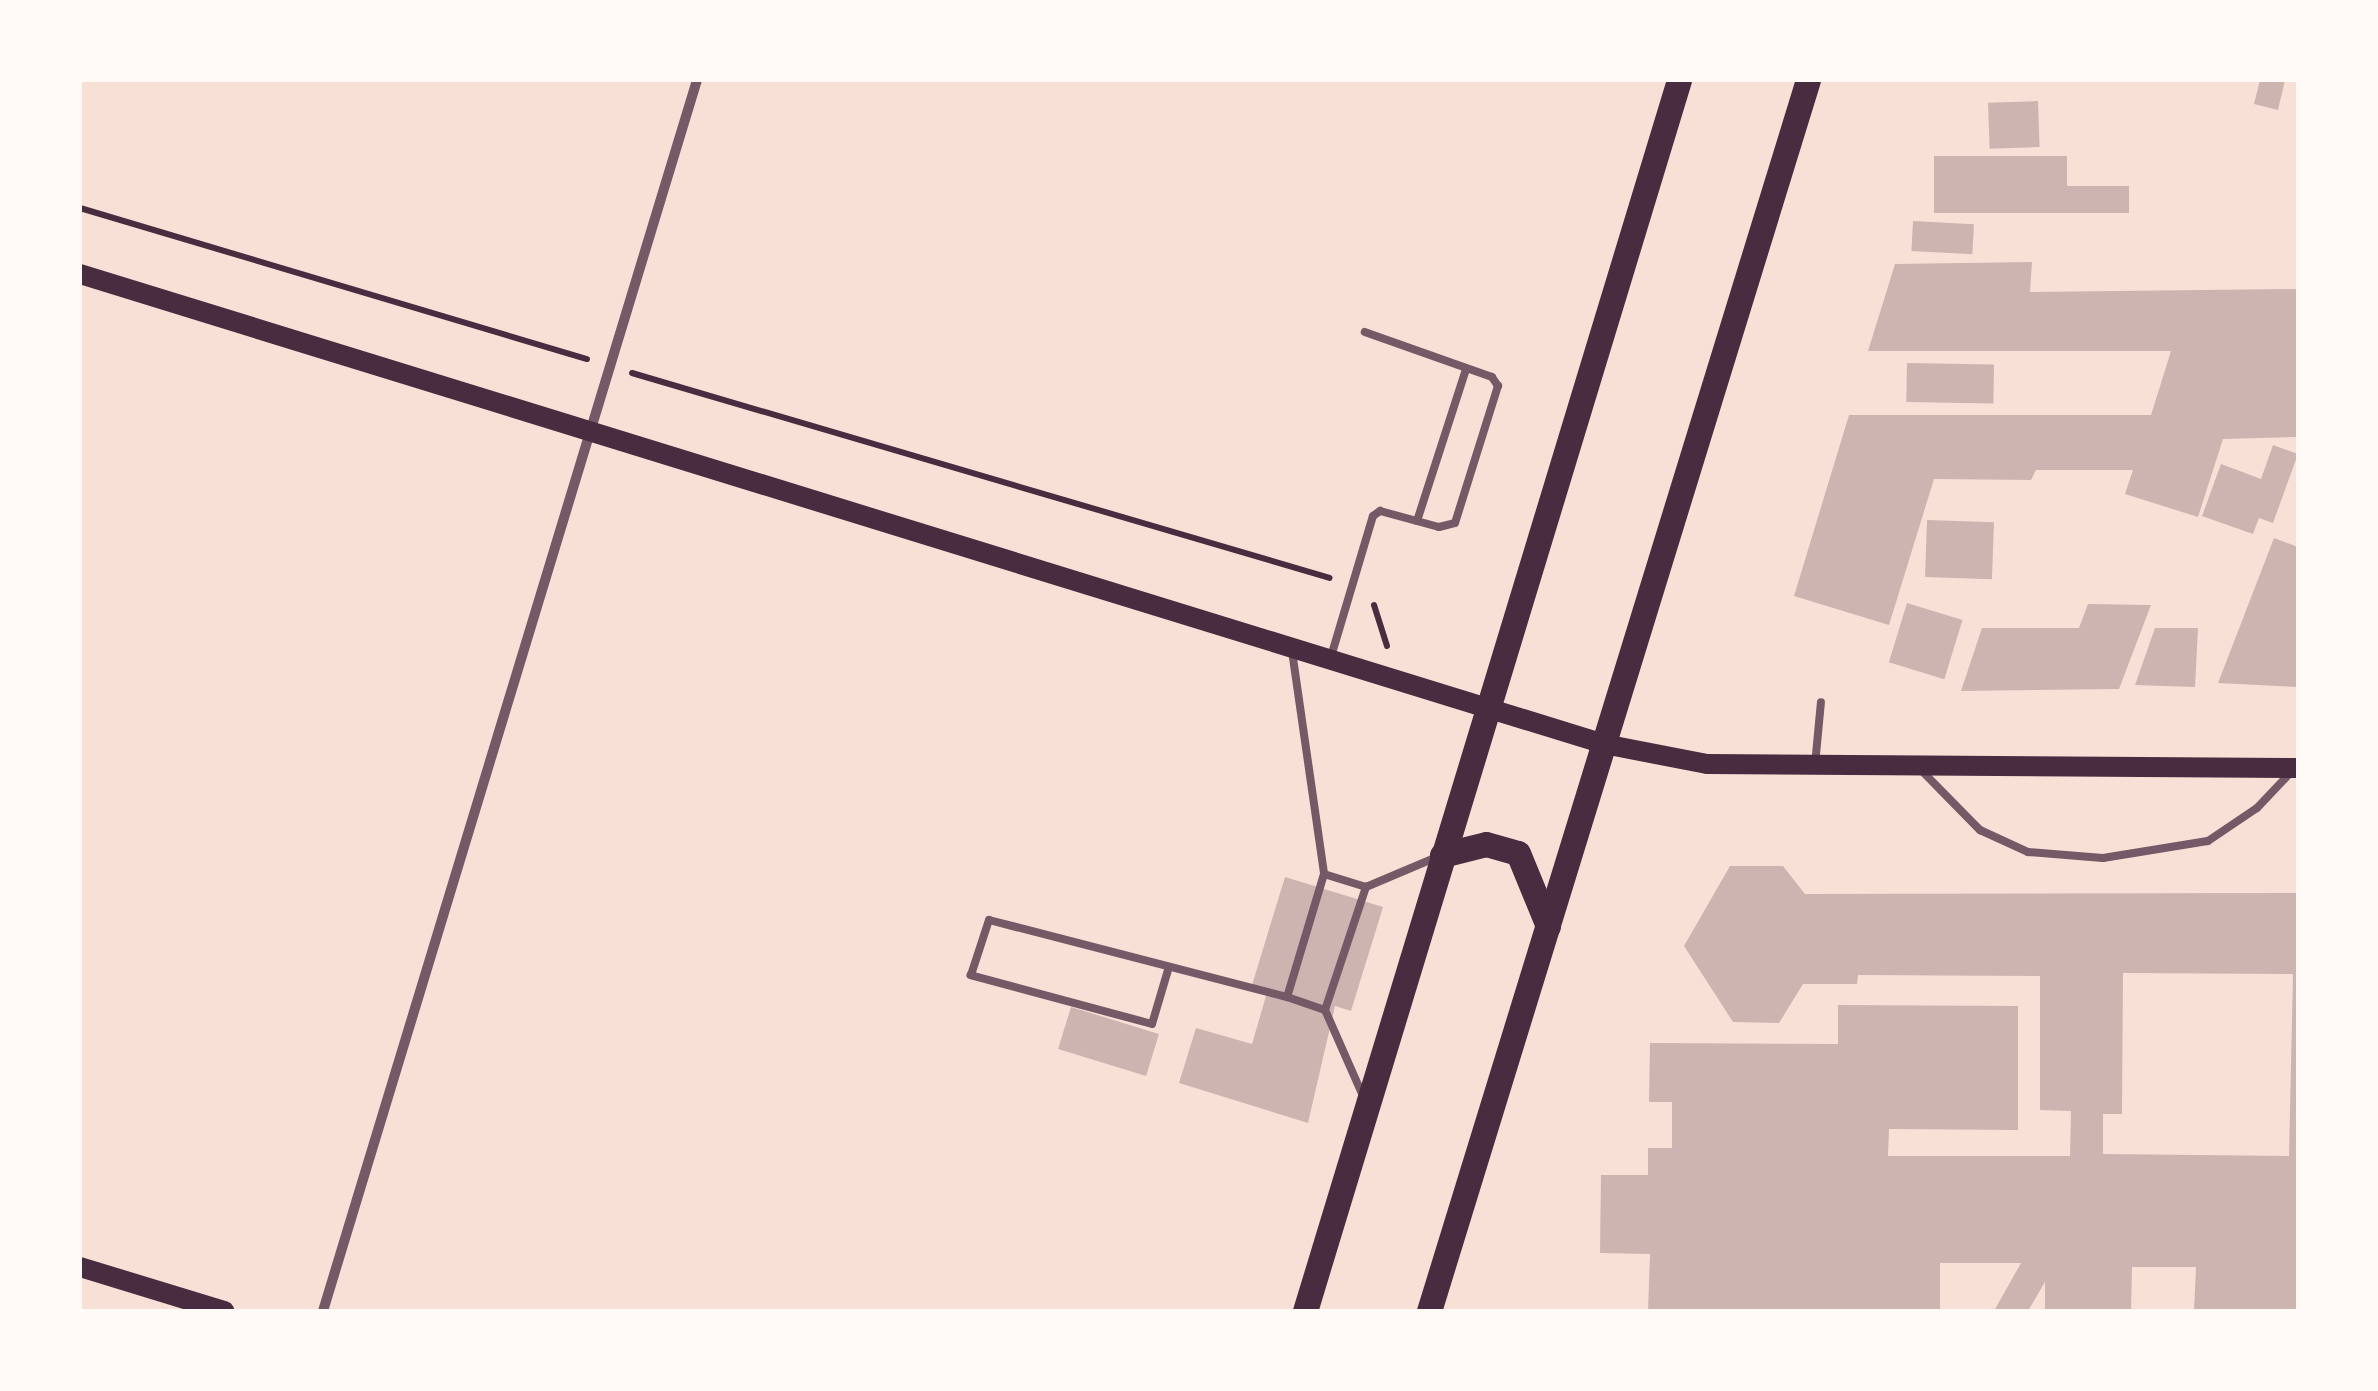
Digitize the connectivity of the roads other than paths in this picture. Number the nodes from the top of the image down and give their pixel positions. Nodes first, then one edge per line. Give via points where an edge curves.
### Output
1 (698, 80) edge
2 (1680, 80) edge
3 (1808, 80) edge
4 (80, 274) edge
5 (1365, 332) dead end
6 (1466, 368) junction
7 (590, 432) junction
8 (1417, 521) junction
9 (1292, 651) junction
10 (1330, 663) junction
11 (1821, 702) dead end
12 (1485, 711) junction
13 (1604, 744) junction
14 (1815, 765) junction
15 (1918, 766) junction
16 (2296, 768) edge
17 (1442, 856) junction
18 (1324, 874) junction
19 (1366, 887) junction
20 (1548, 926) junction
21 (1168, 970) junction
22 (1287, 998) junction
23 (1325, 1010) junction
24 (1367, 1105) junction
25 (80, 1266) edge
26 (224, 1311) edge
27 (323, 1311) edge
28 (1305, 1311) edge
29 (1430, 1311) edge

1 - 7 street
2 - 12 main road
3 - 13 main road
4 - 7 main road
5 - 6 lane
6 - 8 lane
6 - 8 lane via 1498,386 1454,523
7 - 9 main road
7 - 27 street
8 - 10 lane via 1380,511 1373,516
9 - 10 main road
9 - 18 lane
10 - 12 main road
11 - 14 lane
12 - 13 main road
12 - 17 main road
13 - 14 main road via 1707,764
13 - 20 main road
14 - 15 main road
15 - 16 main road
15 - 16 lane via 1980,830 2028,852 2103,858 2208,841 2258,808
17 - 19 lane
17 - 20 main road via 1486,844 1518,852
17 - 24 main road
18 - 19 lane
18 - 22 lane
19 - 23 lane
20 - 29 main road
21 - 21 lane via 989,920 971,975 1152,1024
21 - 22 lane
22 - 23 lane
23 - 24 lane
24 - 28 main road
25 - 26 main road

